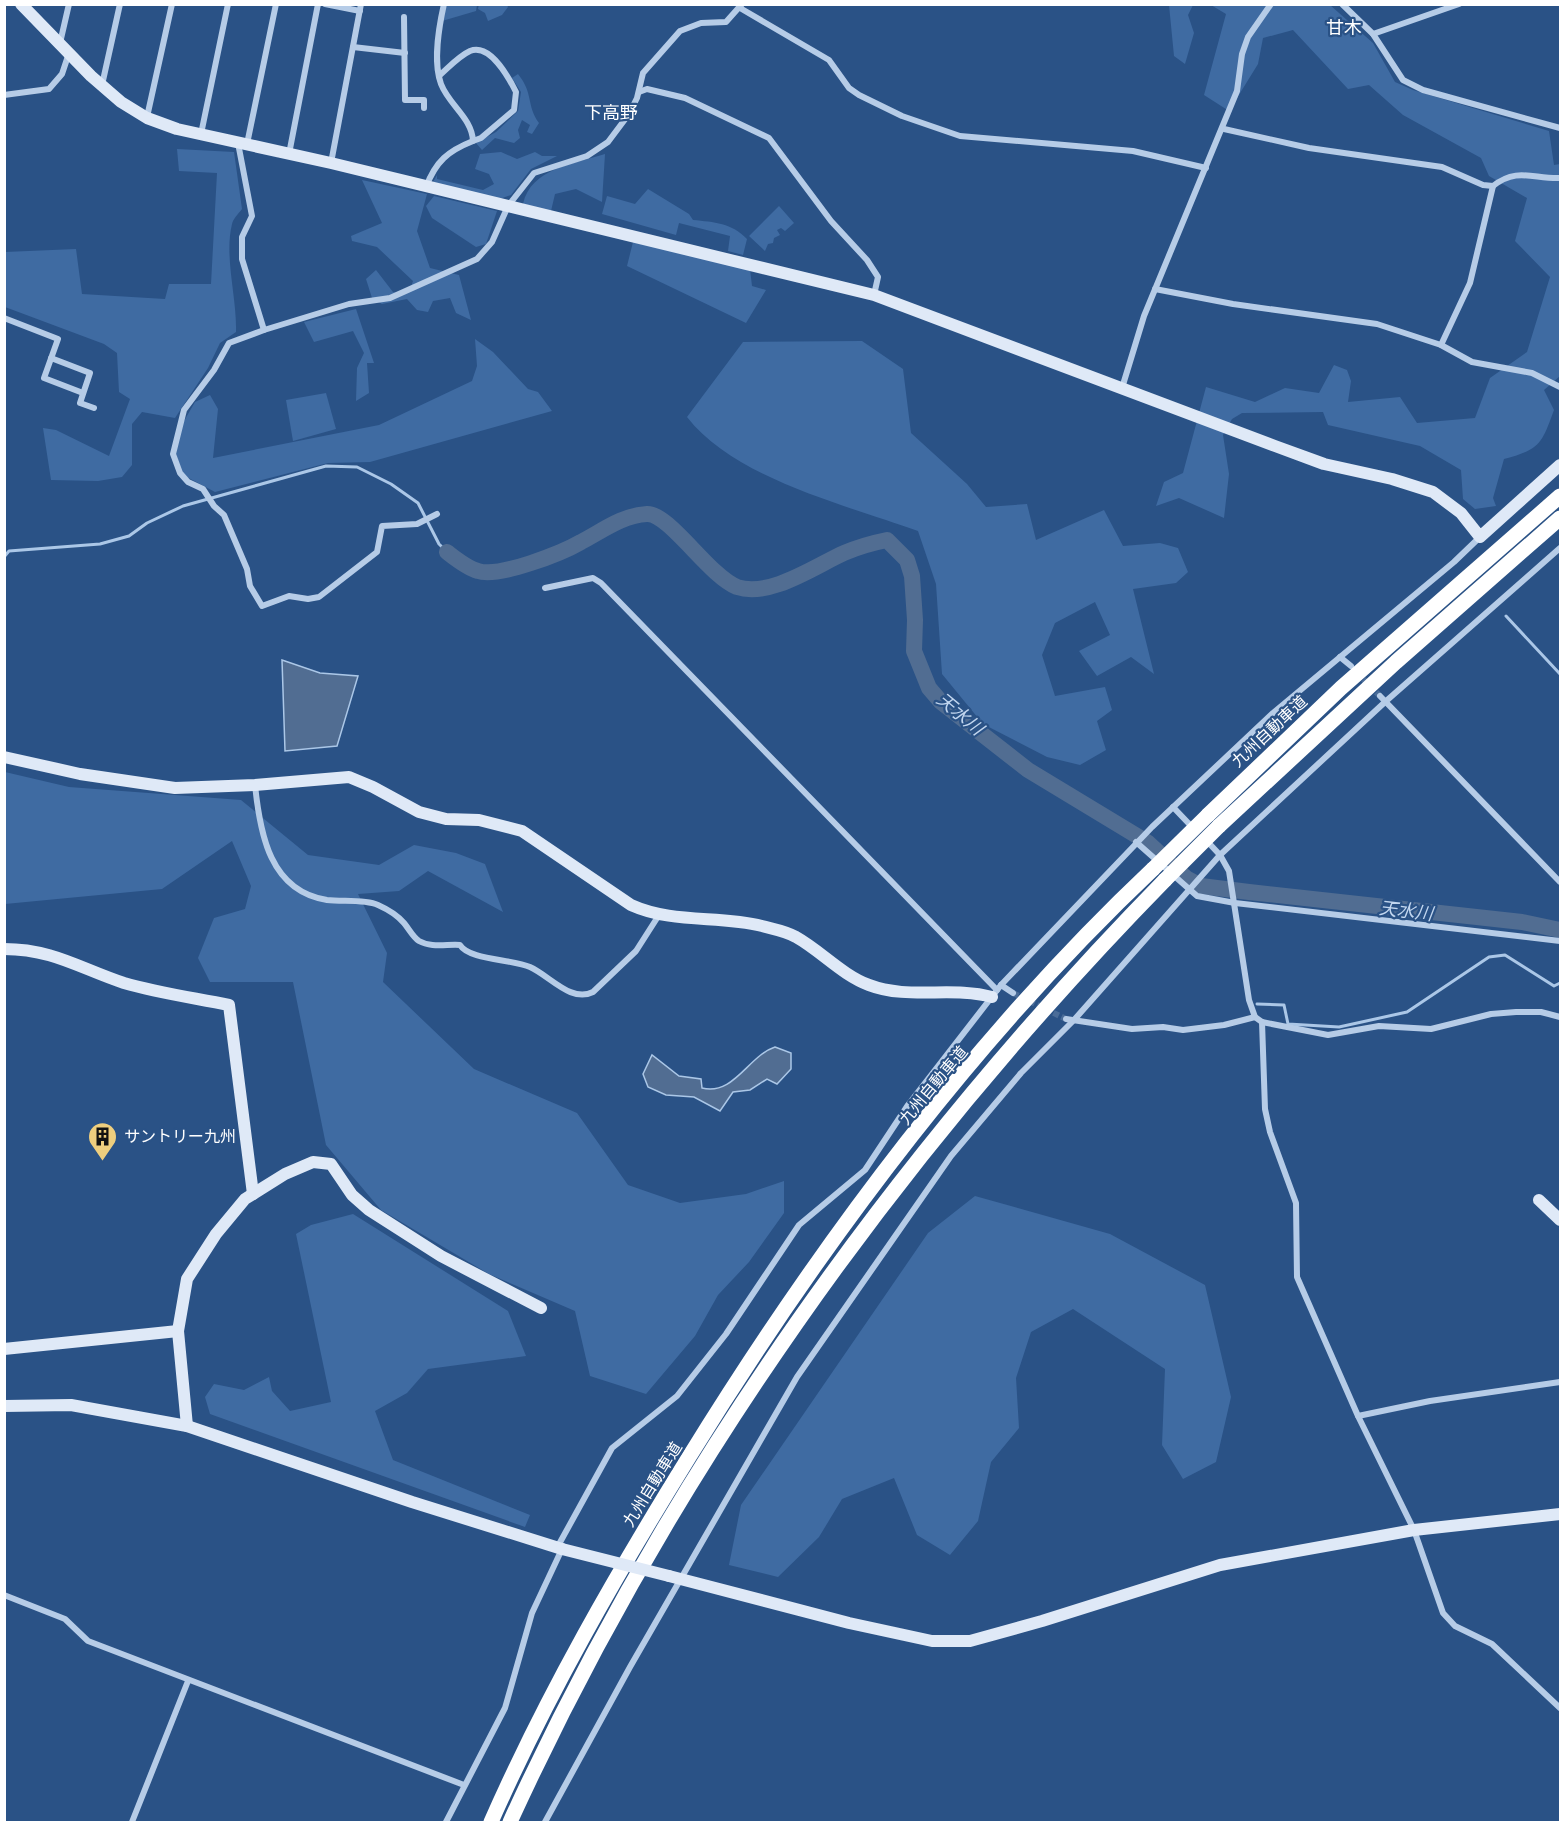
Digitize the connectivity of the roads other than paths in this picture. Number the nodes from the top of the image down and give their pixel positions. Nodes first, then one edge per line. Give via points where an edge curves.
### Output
1 (21, 4) edge
2 (69, 4) edge
3 (120, 4) edge
4 (172, 4) edge
5 (228, 4) edge
6 (276, 4) edge
7 (318, 4) edge
8 (325, 4) edge
9 (444, 4) edge
10 (1271, 4) edge
11 (1342, 4) edge
12 (1459, 4) edge
13 (741, 6) edge
14 (360, 8) edge
15 (404, 17) dead end
16 (1373, 34) junction
17 (353, 47) junction
18 (65, 48) junction
19 (405, 53) junction
20 (440, 75) junction
21 (102, 86) junction
22 (639, 92) junction
23 (4, 96) edge
24 (424, 108) dead end
25 (147, 118) junction
26 (1560, 128) edge
27 (1224, 129) junction
28 (201, 134) junction
29 (473, 141) junction
30 (243, 143) junction
31 (289, 154) junction
32 (331, 163) junction
33 (1206, 168) junction
34 (1560, 178) edge
35 (1493, 186) junction
36 (426, 187) junction
37 (508, 206) junction
38 (1155, 289) junction
39 (874, 295) junction
40 (4, 318) edge
41 (264, 330) junction
42 (1441, 345) junction
43 (51, 358) junction
44 (1560, 387) edge
45 (1122, 388) junction
46 (83, 393) junction
47 (94, 408) dead end
48 (1560, 466) edge
49 (1560, 496) edge
50 (437, 514) dead end
51 (1560, 518) edge
52 (1480, 537) junction
53 (1560, 548) edge
54 (545, 588) dead end
55 (1340, 657) junction
56 (1351, 666) tunnel mouth
57 (1383, 699) junction
58 (4, 757) edge
59 (255, 785) junction
60 (1173, 807) junction
61 (1213, 820) junction
62 (1136, 842) junction
63 (1220, 855) junction
64 (1560, 882) edge
65 (1189, 888) junction
66 (1234, 903) junction
67 (659, 915) junction
68 (1560, 941) edge
69 (4, 949) edge
70 (996, 991) junction
71 (1013, 993) tunnel mouth
72 (1256, 1017) junction
73 (1560, 1017) edge
74 (1066, 1019) tunnel mouth
75 (1074, 1020) junction
76 (1262, 1022) junction
77 (253, 1194) junction
78 (1539, 1200) dead end
79 (1560, 1220) edge
80 (541, 1308) dead end
81 (178, 1331) junction
82 (4, 1349) edge
83 (1560, 1382) edge
84 (4, 1406) edge
85 (1358, 1416) junction
86 (187, 1426) junction
87 (1560, 1514) edge
88 (1414, 1530) junction
89 (560, 1548) junction
90 (674, 1577) junction
91 (4, 1595) edge
92 (188, 1681) junction
93 (1560, 1708) edge
94 (464, 1785) junction
95 (132, 1822) edge
96 (447, 1822) edge
97 (491, 1822) edge
98 (510, 1822) edge
99 (545, 1822) edge

1 - 18 street
2 - 18 street
3 - 21 street
4 - 25 street
5 - 28 street
6 - 30 street
7 - 31 street
8 - 14 street
9 - 20 street via 438,24
10 - 27 street via 1248,37
11 - 16 street
12 - 16 street
13 - 22 street via 726,22 701,23 680,31 643,73
13 - 33 street via 829,60 849,88 859,95 936,129 986,140 1133,151
14 - 17 street
15 - 19 street
16 - 26 street via 1403,80 1423,90
17 - 19 street
17 - 32 street
18 - 21 street
18 - 23 street via 62,74 49,89
19 - 24 street via 405,100 424,100
20 - 29 street via 441,84 473,131
20 - 29 street via 466,54 481,51 496,61 516,92 514,110 482,138
21 - 25 street
22 - 37 street via 629,114 604,146 587,156 534,173
22 - 39 street via 647,89 685,98 769,138 878,276
25 - 28 street
27 - 33 street
27 - 35 street via 1309,148 1442,167
28 - 30 street
29 - 36 street via 448,152 433,170
30 - 31 street
30 - 41 street via 252,216 242,237 242,259
31 - 32 street
32 - 36 street
33 - 38 street
34 - 35 street via 1522,174 1504,177
35 - 42 street via 1470,283
36 - 37 street
37 - 39 street
37 - 41 street via 492,242 477,259 390,298 349,304
38 - 42 street via 1377,324
38 - 45 street
39 - 45 street
40 - 43 street via 58,339
41 - 50 street via 229,343 184,411 173,454 180,473 203,489 224,515 247,569 250,586 262,606 289,596 319,597 376,552 382,526 417,524
42 - 44 street via 1472,362 1532,373
43 - 46 street via 44,378
43 - 46 street via 90,373
45 - 52 street via 1324,464 1392,478 1433,492 1461,513
46 - 47 street via 80,403
48 - 52 street
49 - 61 highway, 九州自動車道 via 1341,688
51 - 61 highway, 九州自動車道
52 - 55 street
53 - 57 street
54 - 70 street via 593,578 602,583
55 - 56 street
55 - 60 street via 1273,713
57 - 63 street
57 - 64 street
58 - 59 street via 80,774 175,788
59 - 67 street via 348,777 420,812 509,826 535,838 631,905
59 - 67 street via 267,850 303,894 375,904 404,923 418,941 460,945 470,954 523,964 571,993 585,996 593,992 636,951
60 - 62 street
60 - 63 street
61 - 97 highway, 九州自動車道, bridge via 1153,868 1094,925 943,1098 807,1278 738,1379 606,1594 551,1696
61 - 98 highway, 九州自動車道, bridge via 1165,880 957,1110 765,1369 713,1447 621,1602
62 - 65 street
62 - 70 street
63 - 65 street
63 - 66 street via 1229,871
65 - 66 street via 1197,896
65 - 75 street
66 - 68 street
66 - 72 street via 1249,1000
67 - 70 street via 778,930 870,986 912,992
69 - 77 street via 26,949 67,959 124,982 229,1005
70 - 71 street
70 - 89 street via 908,1105 865,1170 799,1225 726,1334 677,1396 612,1448
72 - 75 street via 1183,1030 1132,1029
72 - 76 street
73 - 76 street via 1516,1012 1431,1029 1378,1026 1328,1035
74 - 75 street
75 - 90 street via 1021,1073 951,1156 898,1229 797,1377 695,1558
76 - 85 street via 1265,1109 1296,1203 1297,1277
77 - 80 street via 313,1162 331,1164 352,1195 369,1210 441,1256
77 - 81 street via 216,1234 188,1279
78 - 79 street
81 - 82 street
81 - 86 street
83 - 85 street
84 - 86 street via 71,1405
85 - 88 street
86 - 89 street
87 - 88 street
88 - 90 street via 1220,1565 970,1641 932,1641
88 - 93 street via 1443,1613 1455,1626 1492,1644
89 - 90 street, bridge
89 - 94 street via 532,1613 505,1708
90 - 99 street
91 - 92 street via 64,1619 88,1641
92 - 94 street
92 - 95 street
94 - 96 street

